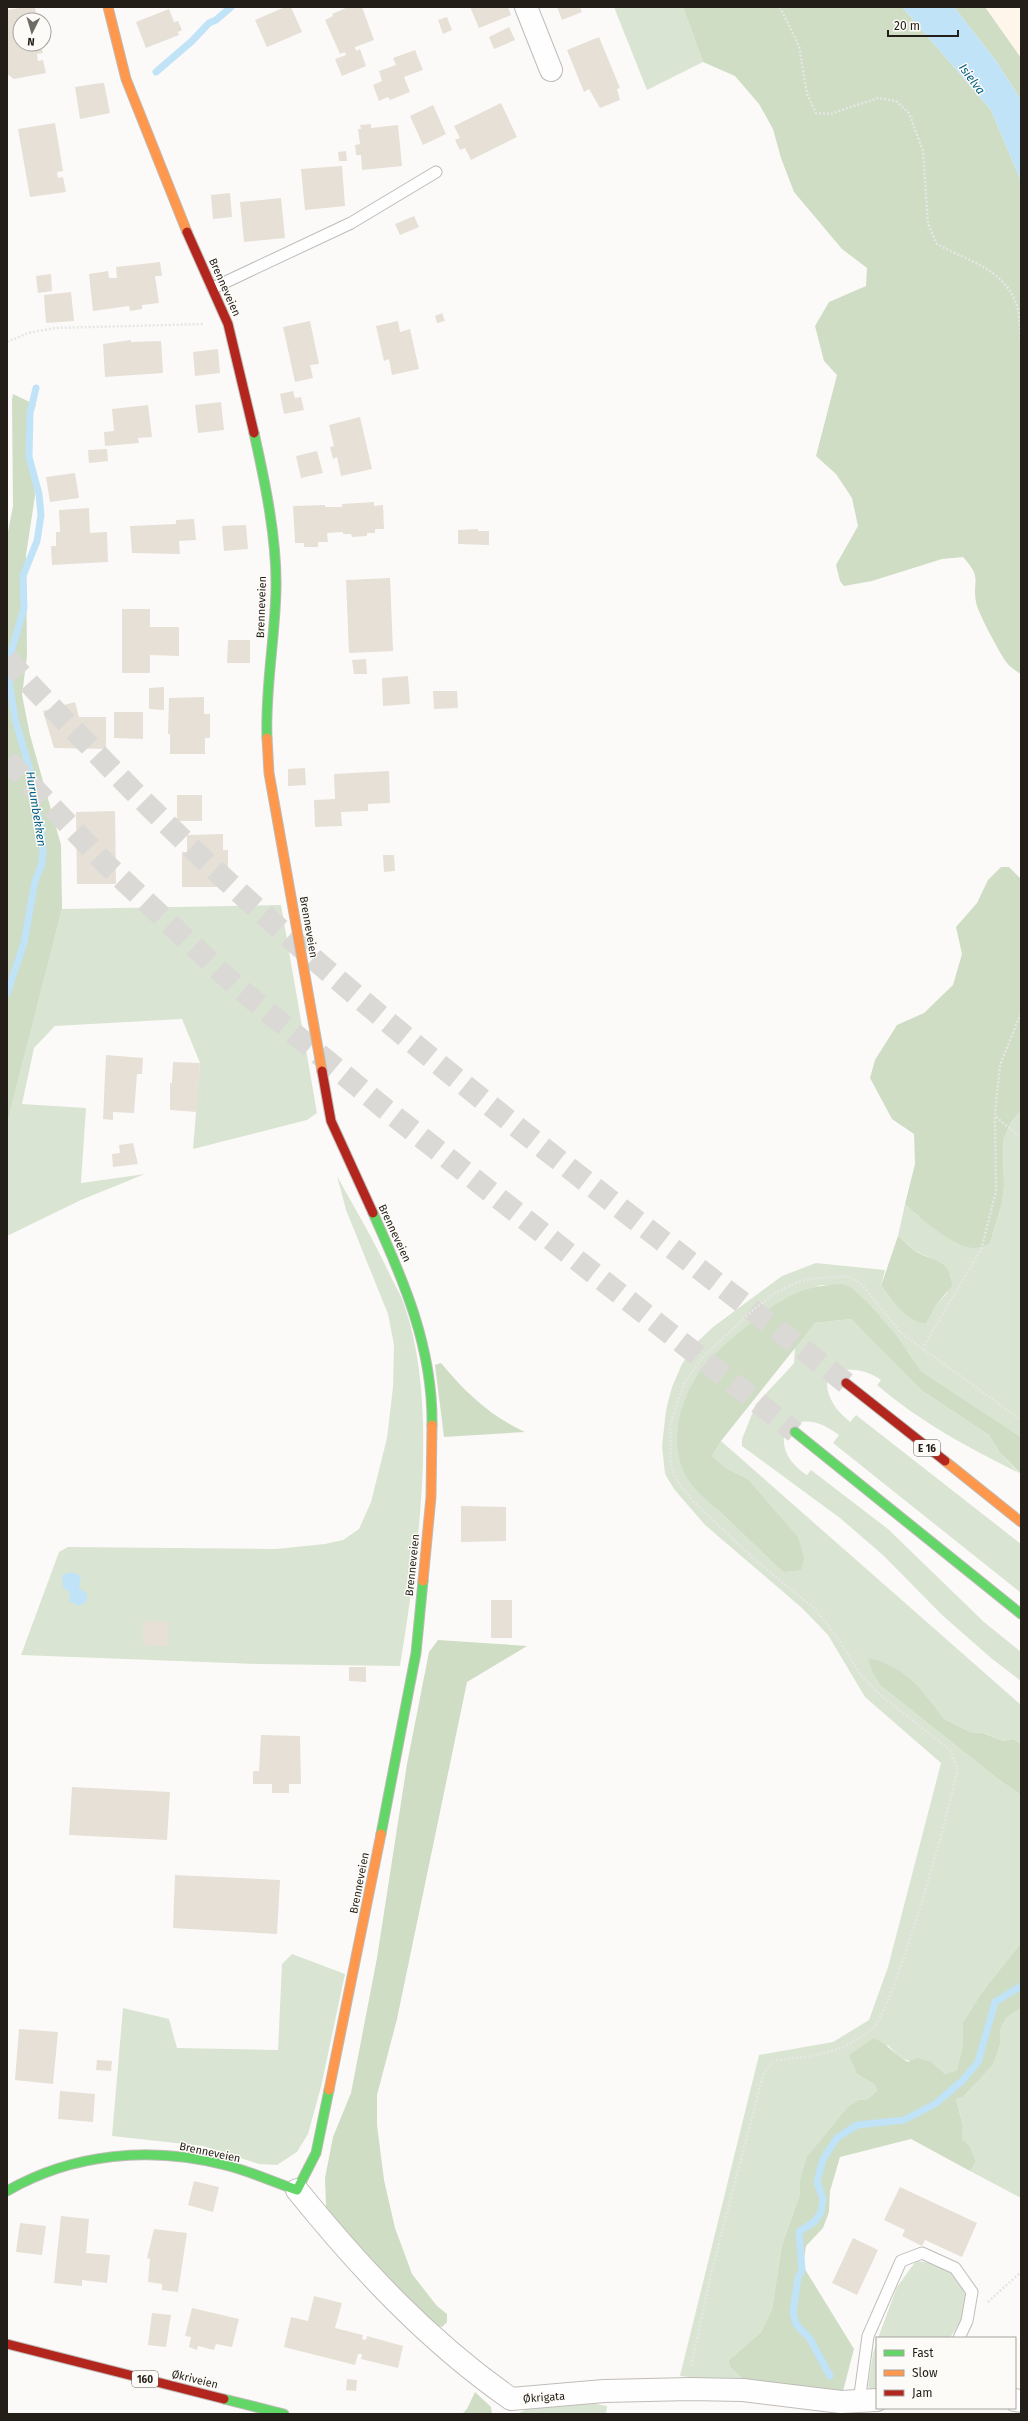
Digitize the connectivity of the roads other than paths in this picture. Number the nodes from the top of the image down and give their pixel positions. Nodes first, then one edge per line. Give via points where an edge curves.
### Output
1 (108, 7) edge
2 (526, 7) edge
3 (551, 70) dead end
4 (436, 172) dead end
5 (213, 288) junction
6 (846, 1383) tunnel mouth
7 (795, 1432) tunnel mouth
8 (1021, 1522) edge
9 (1021, 1614) edge
10 (297, 2190) junction
11 (7, 2192) edge
12 (959, 2337) edge
13 (7, 2344) edge
14 (868, 2401) edge
15 (284, 2414) edge

1 - 5 main road, Brenneveien via 126,79 193,247
2 - 3 street
4 - 5 lane via 351,222
5 - 10 main road, Brenneveien via 228,324 262,467 276,588 267,731 268,773 331,1121 413,1307 426,1353 432,1416 431,1497 416,1653 358,1956 316,2153
6 - 8 main road, E 16
7 - 9 main road
10 - 11 main road, Brenneveien via 225,2165 166,2154 129,2155 76,2163 51,2170
10 - 14 street, Økrigata via 344,2248 412,2318 482,2379 511,2399 604,2391 690,2388
12 - 14 lane via 967,2321 972,2292 956,2268 922,2253 901,2261 868,2336
13 - 15 main road, Økriveien / 160

